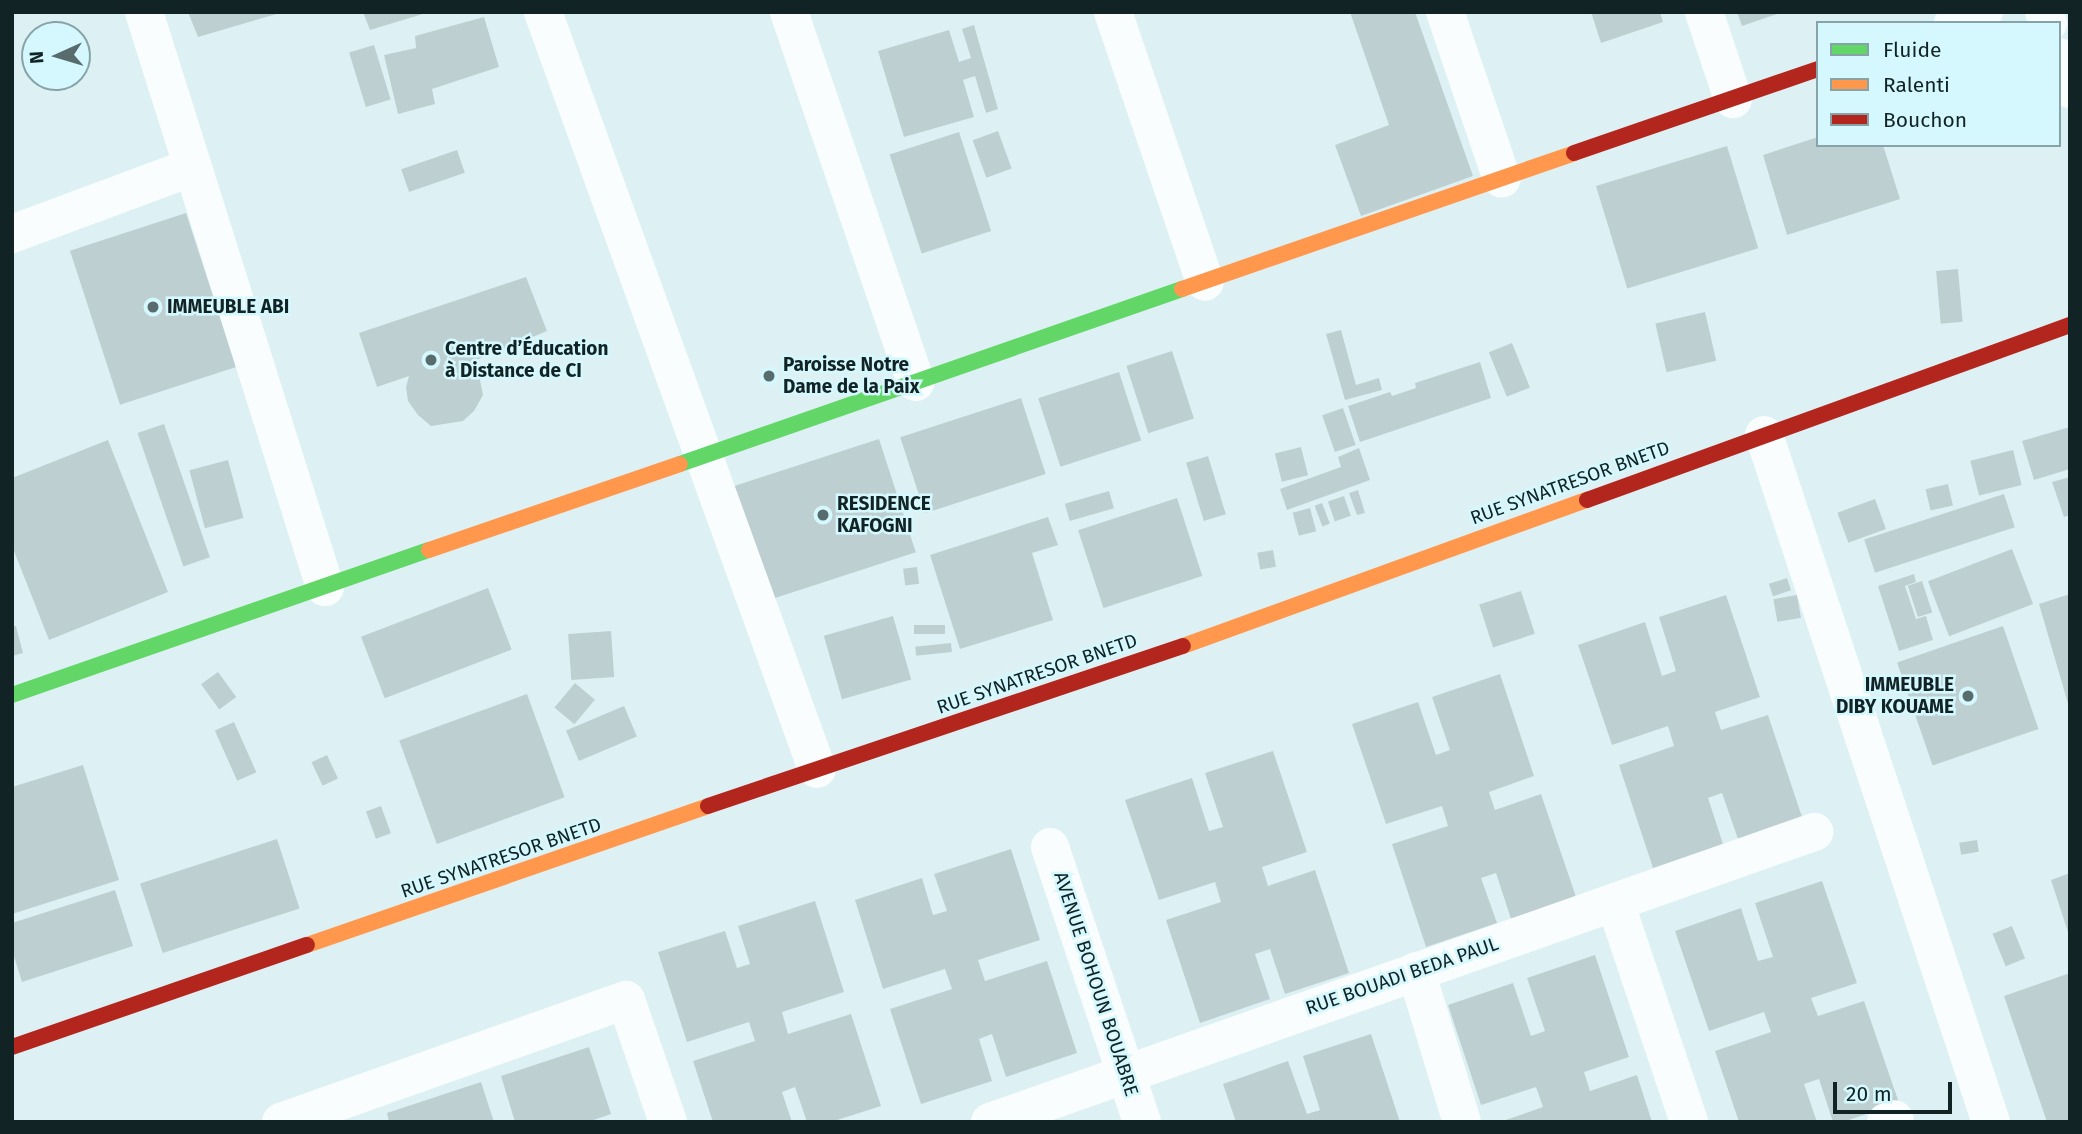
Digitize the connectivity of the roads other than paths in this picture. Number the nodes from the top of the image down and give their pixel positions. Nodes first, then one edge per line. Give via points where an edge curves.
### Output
1 (144, 12) edge
2 (543, 12) edge
3 (789, 12) edge
4 (1113, 12) edge
5 (1445, 12) edge
6 (1704, 12) edge
7 (1984, 12) edge
8 (1959, 21) edge
9 (2061, 63) edge
10 (1816, 70) edge
11 (2070, 89) edge
12 (1733, 99) junction
13 (192, 167) junction
14 (1502, 179) junction
15 (12, 234) edge
16 (1205, 282) junction
17 (2070, 325) edge
18 (916, 382) junction
19 (1764, 435) junction
20 (703, 456) junction
21 (325, 587) junction
22 (12, 695) edge
23 (817, 769) junction
24 (1814, 832) dead end
25 (1050, 847) dead end
26 (1615, 902) junction
27 (1416, 971) junction
28 (12, 1047) edge
29 (1126, 1073) junction
30 (300, 1119) edge
31 (668, 1122) edge
32 (990, 1122) edge
33 (1142, 1122) edge
34 (1462, 1122) edge
35 (1689, 1122) edge
36 (1991, 1122) edge

1 - 13 street
2 - 20 street
3 - 18 street
4 - 16 street
5 - 14 street
6 - 12 street
7 - 8 street
9 - 11 street
10 - 12 street
12 - 14 street
13 - 15 street
13 - 21 street
14 - 16 street
16 - 18 street
17 - 19 street, RUE SYNATRESOR BNETD
18 - 20 street
19 - 23 street, RUE SYNATRESOR BNETD via 1100,676
19 - 36 street
20 - 21 street
20 - 23 street
21 - 22 street
23 - 28 street, RUE SYNATRESOR BNETD
24 - 26 street, RUE BOUADI BEDA PAUL
25 - 29 street, AVENUE BOHOUN BOUABRE
26 - 27 street, RUE BOUADI BEDA PAUL
26 - 35 street
27 - 29 street, RUE BOUADI BEDA PAUL
27 - 34 street
29 - 32 street, RUE BOUADI BEDA PAUL
29 - 33 street, AVENUE BOHOUN BOUABRE
30 - 31 street via 626,1000

